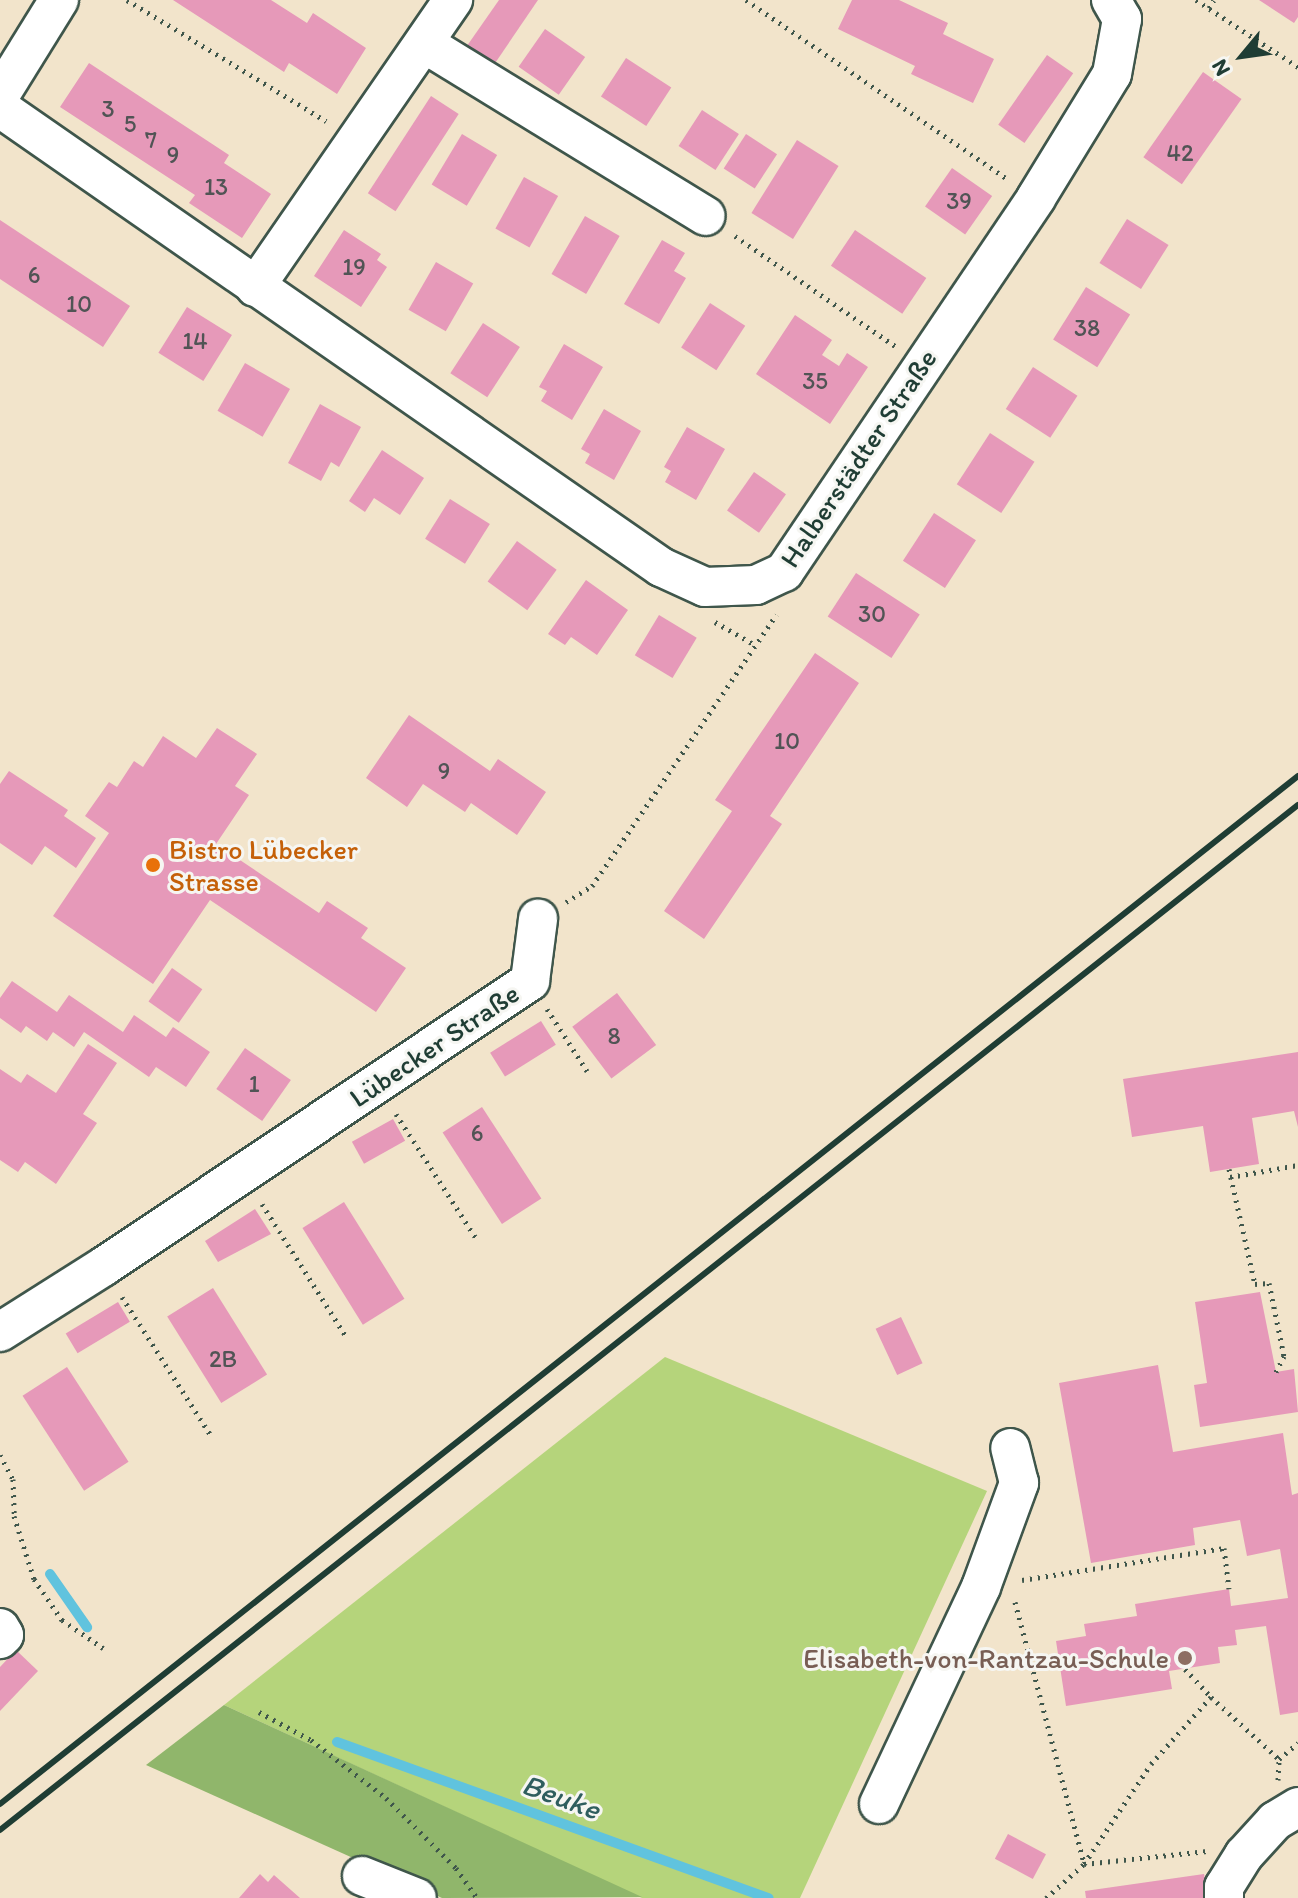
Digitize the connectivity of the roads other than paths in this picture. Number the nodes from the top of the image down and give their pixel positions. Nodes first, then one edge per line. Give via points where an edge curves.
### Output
1 (59, 0) edge
2 (453, 0) edge
3 (1116, 9) edge
4 (425, 44) junction
5 (0, 95) edge
6 (0, 108) edge
7 (706, 216) road end
8 (255, 287) junction
9 (538, 919) road end
10 (0, 1332) edge
11 (1010, 1448) dead end
12 (0, 1628) edge
13 (0, 1639) edge
14 (879, 1804) dead end
15 (1298, 1807) edge
16 (362, 1876) dead end
17 (417, 1898) edge
18 (1224, 1898) edge

1 - 5 street
2 - 4 street
3 - 8 street, Halberstädter Straße via 1112,74 1036,198 784,572 756,585 705,587 661,567
4 - 7 street
4 - 8 street
6 - 8 street, Halberstädter Straße
9 - 10 street, Lübecker Straße via 530,981
11 - 14 street via 1019,1483 996,1584
12 - 13 street
15 - 18 street via 1275,1821 1244,1855 1224,1887
16 - 17 street

